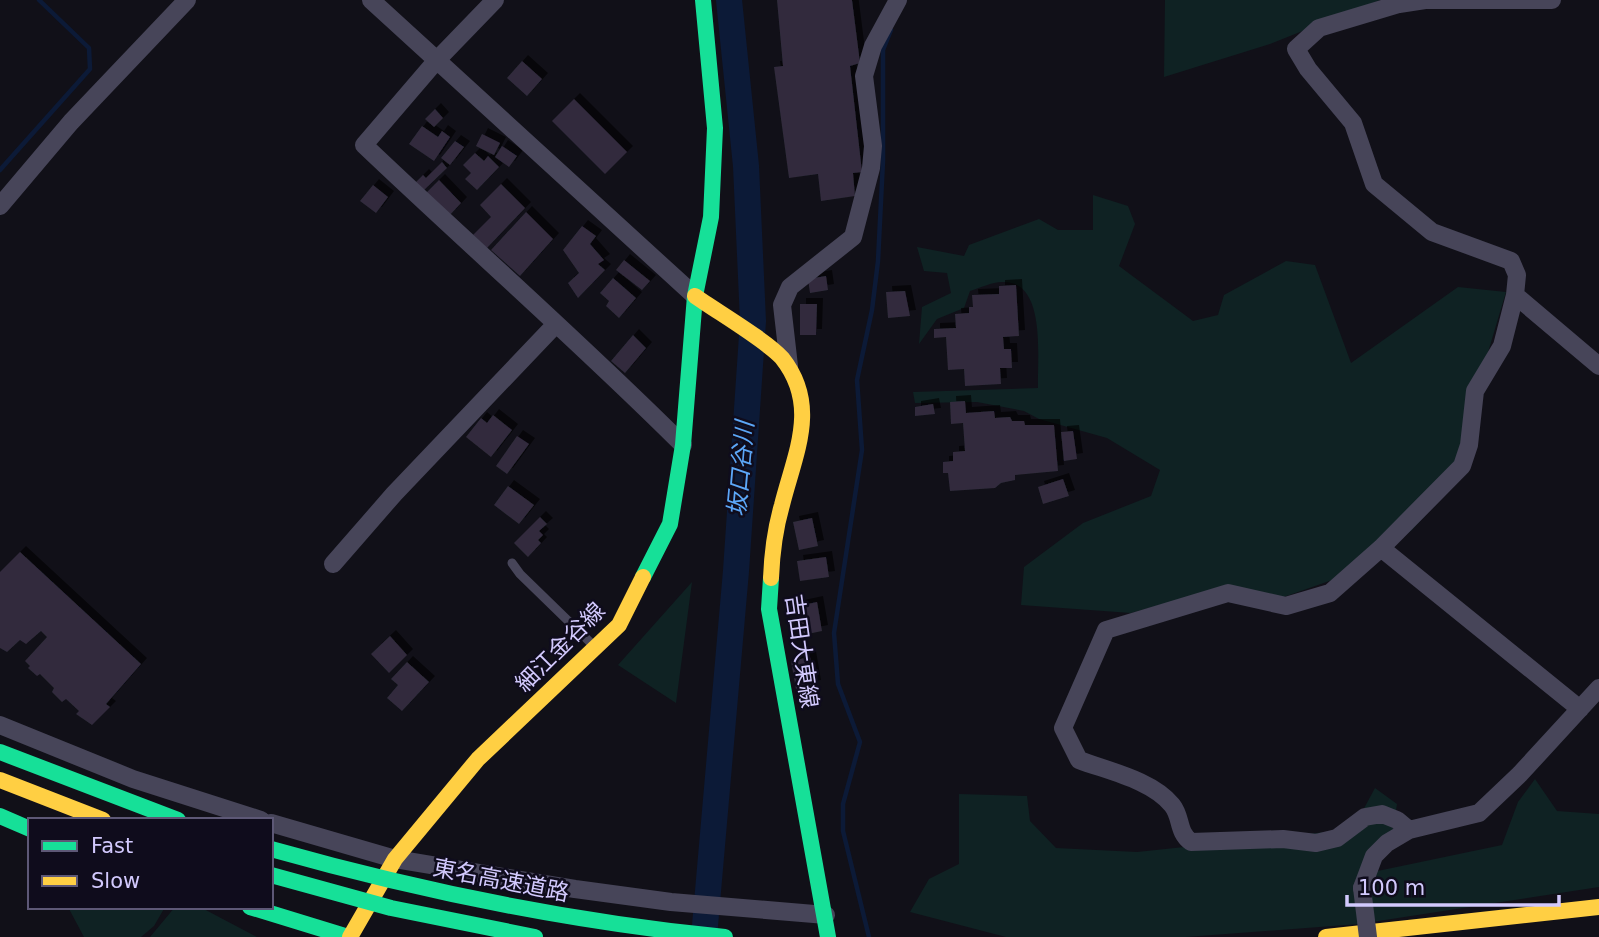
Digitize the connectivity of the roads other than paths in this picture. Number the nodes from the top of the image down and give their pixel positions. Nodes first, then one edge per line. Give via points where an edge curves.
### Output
1 (187, 0) edge
2 (371, 0) edge
3 (495, 0) edge
4 (703, 0) edge
5 (898, 0) edge
6 (1552, 0) edge
7 (436, 61) junction
8 (0, 206) edge
9 (1515, 295) junction
10 (703, 301) junction
11 (556, 324) junction
12 (785, 361) junction
13 (1599, 366) edge
14 (683, 445) junction
15 (1381, 548) junction
16 (512, 563) dead end
17 (332, 564) dead end
18 (595, 647) junction
19 (1599, 688) edge
20 (1580, 709) junction
21 (0, 724) edge
22 (0, 752) edge
23 (0, 780) edge
24 (0, 816) edge
25 (98, 818) edge
26 (173, 818) edge
27 (255, 818) edge
28 (273, 824) edge
29 (28, 828) edge
30 (1409, 830) junction
31 (273, 850) edge
32 (392, 865) junction
33 (273, 876) edge
34 (673, 906) junction
35 (1599, 907) edge
36 (257, 909) edge
37 (827, 926) edge
38 (349, 937) edge
39 (535, 937) edge
40 (725, 937) edge
41 (1326, 937) edge
42 (1368, 937) edge

1 - 8 street via 71,122
2 - 7 street
3 - 7 street
4 - 10 main road, 細江金谷線 via 715,128
5 - 12 street via 873,46 864,76 873,146 853,237 790,286 782,305
6 - 9 street via 1399,4 1319,28 1296,48 1353,123 1374,184 1432,232 1511,261 1517,275
7 - 10 street
7 - 11 street via 364,145
9 - 13 street
9 - 15 street via 1502,346 1475,391 1462,466
10 - 12 main road
10 - 14 main road, 細江金谷線
11 - 14 street
11 - 17 street
12 - 37 main road, 吉田大東線 via 800,393 806,432 778,521 769,608
14 - 18 main road, 細江金谷線 via 670,524 619,625
15 - 20 street
15 - 30 street via 1330,593 1286,606 1228,593 1106,630 1063,728 1079,760 1158,791 1174,807 1182,836 1191,842 1283,839 1316,843 1337,838 1366,817 1382,814
16 - 18 lane
18 - 32 main road, 細江金谷線 via 478,759
19 - 20 street
20 - 30 street via 1479,813
21 - 27 street via 133,779
22 - 26 main road
23 - 25 main road
24 - 29 main road
28 - 32 street
30 - 42 street, bridge via 1374,856 1362,888
31 - 40 main road, 東名高速道路, bridge via 496,903
32 - 34 street
32 - 38 main road, 細江金谷線
33 - 39 main road, bridge via 403,911
34 - 37 street
34 - 37 street via 754,909
35 - 41 main road
36 - 38 main road

